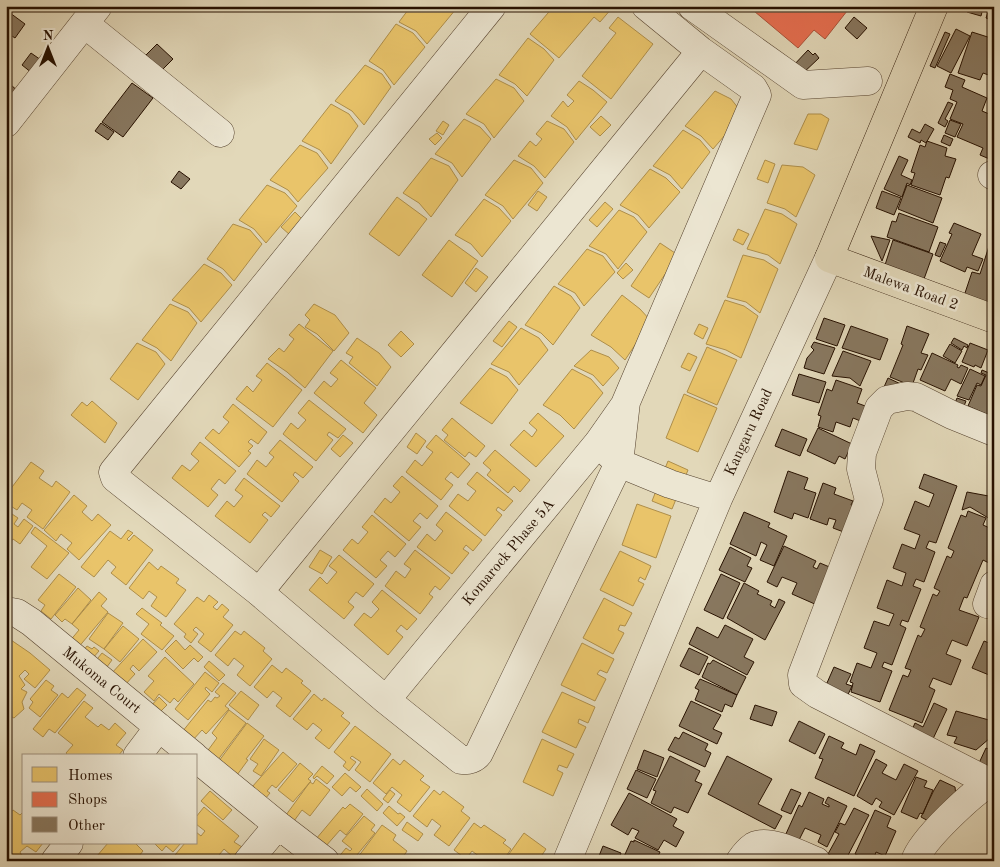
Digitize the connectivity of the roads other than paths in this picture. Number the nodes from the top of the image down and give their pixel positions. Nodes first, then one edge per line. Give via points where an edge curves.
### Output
1 (492, 6) edge
2 (646, 6) edge
3 (692, 6) edge
4 (934, 6) edge
5 (92, 15) edge
6 (701, 51) junction
7 (868, 81) dead end
8 (6, 123) edge
9 (220, 133) dead end
10 (829, 258) junction
11 (994, 319) edge
12 (626, 402) junction
13 (994, 432) edge
14 (598, 443) junction
15 (619, 463) junction
16 (718, 499) junction
17 (259, 592) junction
18 (6, 611) edge
19 (386, 700) junction
20 (159, 727) junction
21 (138, 754) edge
22 (191, 754) edge
23 (198, 759) edge
24 (991, 781) edge
25 (278, 825) junction
26 (68, 844) edge
27 (55, 861) edge
28 (248, 861) edge
29 (325, 861) edge
30 (567, 861) edge
31 (740, 861) edge
32 (816, 861) edge
33 (914, 861) edge

1 - 17 street via 113,472 115,478
2 - 6 street
3 - 7 street via 803,86
4 - 10 main road, Kangaru Road
5 - 8 street
5 - 9 street
6 - 12 street via 753,88 757,95
6 - 17 street
10 - 11 main road, Malewa Road 2
10 - 16 street, Kangaru Road
12 - 14 street, Komarock Phase 5A
12 - 15 street
13 - 24 street via 952,416 916,397 887,400 879,408 862,453 861,469 869,500 802,675 803,684 817,694
14 - 15 street
14 - 19 street, Komarock Phase 5A
15 - 16 street
15 - 19 street via 478,755 469,761 461,760
16 - 30 street, Kangaru Road
17 - 19 street
18 - 20 street, Mukoma Court via 17,612 31,622
20 - 21 street
20 - 22 street, Mukoma Court
23 - 25 street, Mukoma Court
24 - 33 street via 930,836
25 - 28 street
25 - 29 street, Mukoma Court
26 - 27 street
31 - 32 street via 755,845 768,844

